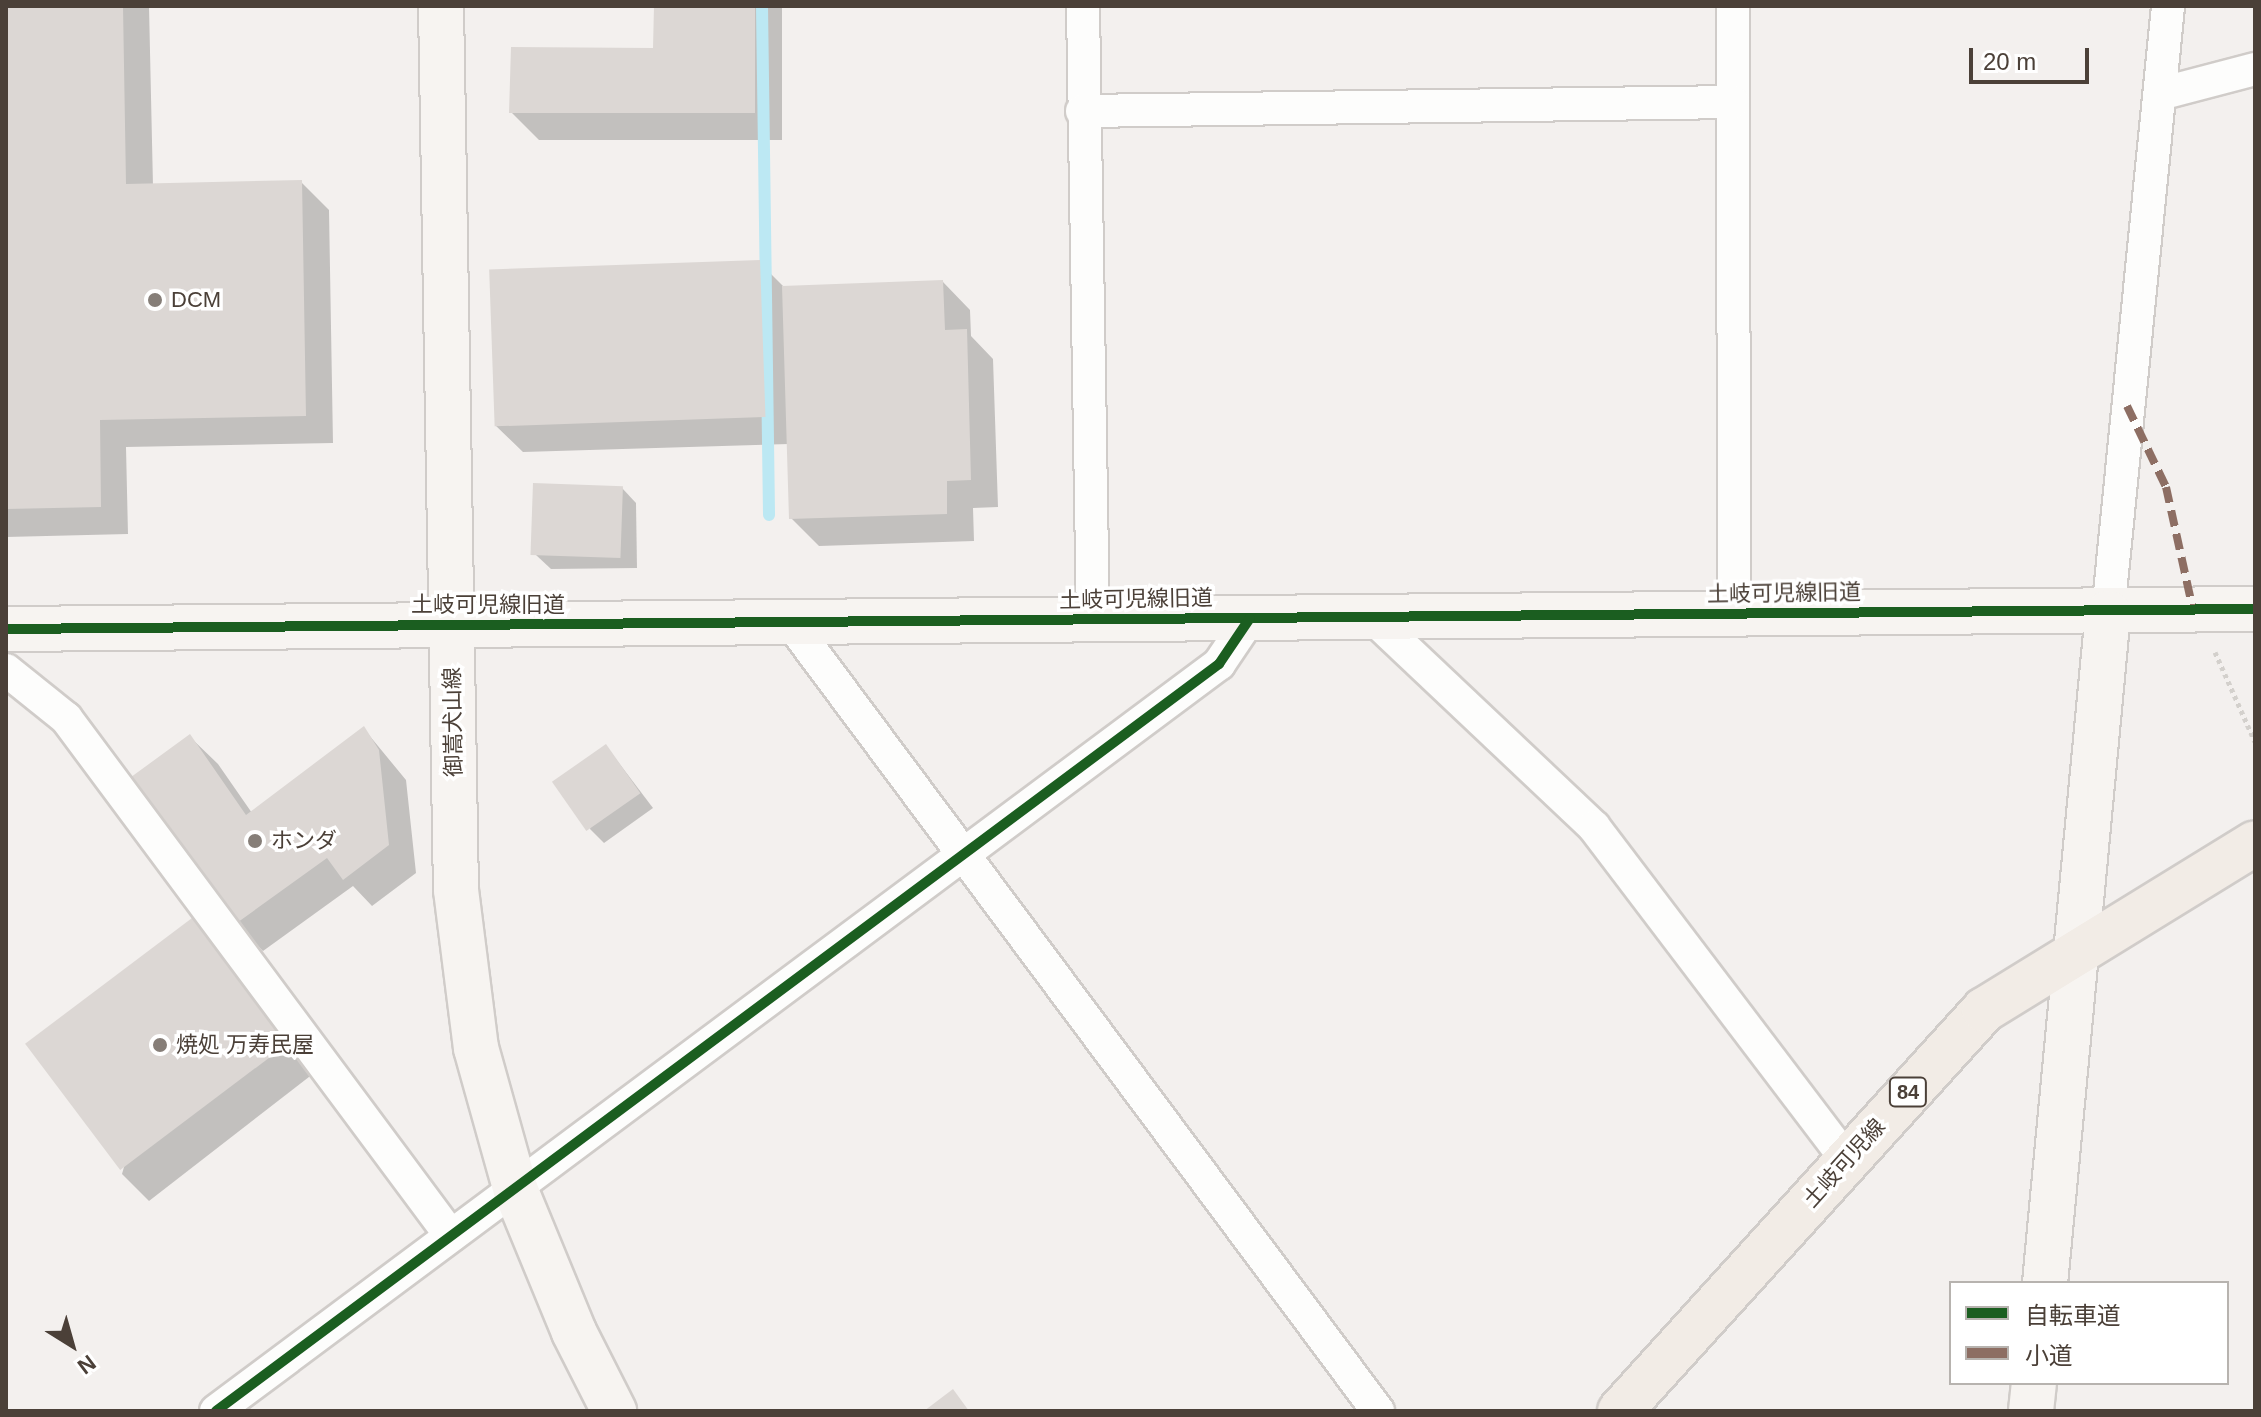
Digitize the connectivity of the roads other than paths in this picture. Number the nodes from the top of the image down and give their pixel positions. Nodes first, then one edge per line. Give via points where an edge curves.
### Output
1 (441, 6) edge
2 (1083, 6) edge
3 (1733, 6) edge
4 (2168, 6) edge
5 (2255, 69) edge
6 (2160, 94) junction
7 (1733, 102) junction
8 (1082, 111) junction
9 (2255, 609) edge
10 (1734, 613) junction
11 (2108, 613) junction
12 (1371, 616) junction
13 (1250, 618) junction
14 (1093, 619) junction
15 (791, 623) junction
16 (451, 625) junction
17 (10, 632) edge
18 (6, 670) edge
19 (2255, 843) edge
20 (964, 855) junction
21 (2079, 947) junction
22 (1846, 1159) junction
23 (516, 1191) junction
24 (451, 1236) junction
25 (2045, 1281) edge
26 (2034, 1385) edge
27 (216, 1411) edge
28 (614, 1411) edge
29 (1378, 1411) edge
30 (1620, 1411) edge
31 (2031, 1411) edge

1 - 16 street, 御嵩犬山線
2 - 8 street
3 - 7 street
4 - 6 street
5 - 6 street
6 - 11 street
7 - 8 street
7 - 10 street
8 - 14 street
9 - 11 street, 土岐可児線旧道
10 - 11 street, 土岐可児線旧道
10 - 12 street, 土岐可児線旧道
11 - 21 street
12 - 13 street, 土岐可児線旧道
12 - 22 street via 1594,827
13 - 14 street, 土岐可児線旧道
13 - 20 street via 1219,664
14 - 15 street, 土岐可児線旧道
15 - 16 street, 土岐可児線旧道
15 - 20 street
16 - 17 street, 土岐可児線旧道
16 - 23 street, 御嵩犬山線 via 456,890 476,1048
18 - 24 street via 66,718
19 - 21 main road, 土岐可児線 / 84
20 - 23 street
20 - 29 street
21 - 22 main road, 土岐可児線 / 84 via 1984,1010
21 - 25 street
22 - 30 main road, 土岐可児線 / 84
23 - 24 street
23 - 28 street, 御嵩犬山線 via 574,1332
24 - 27 street
26 - 31 street

